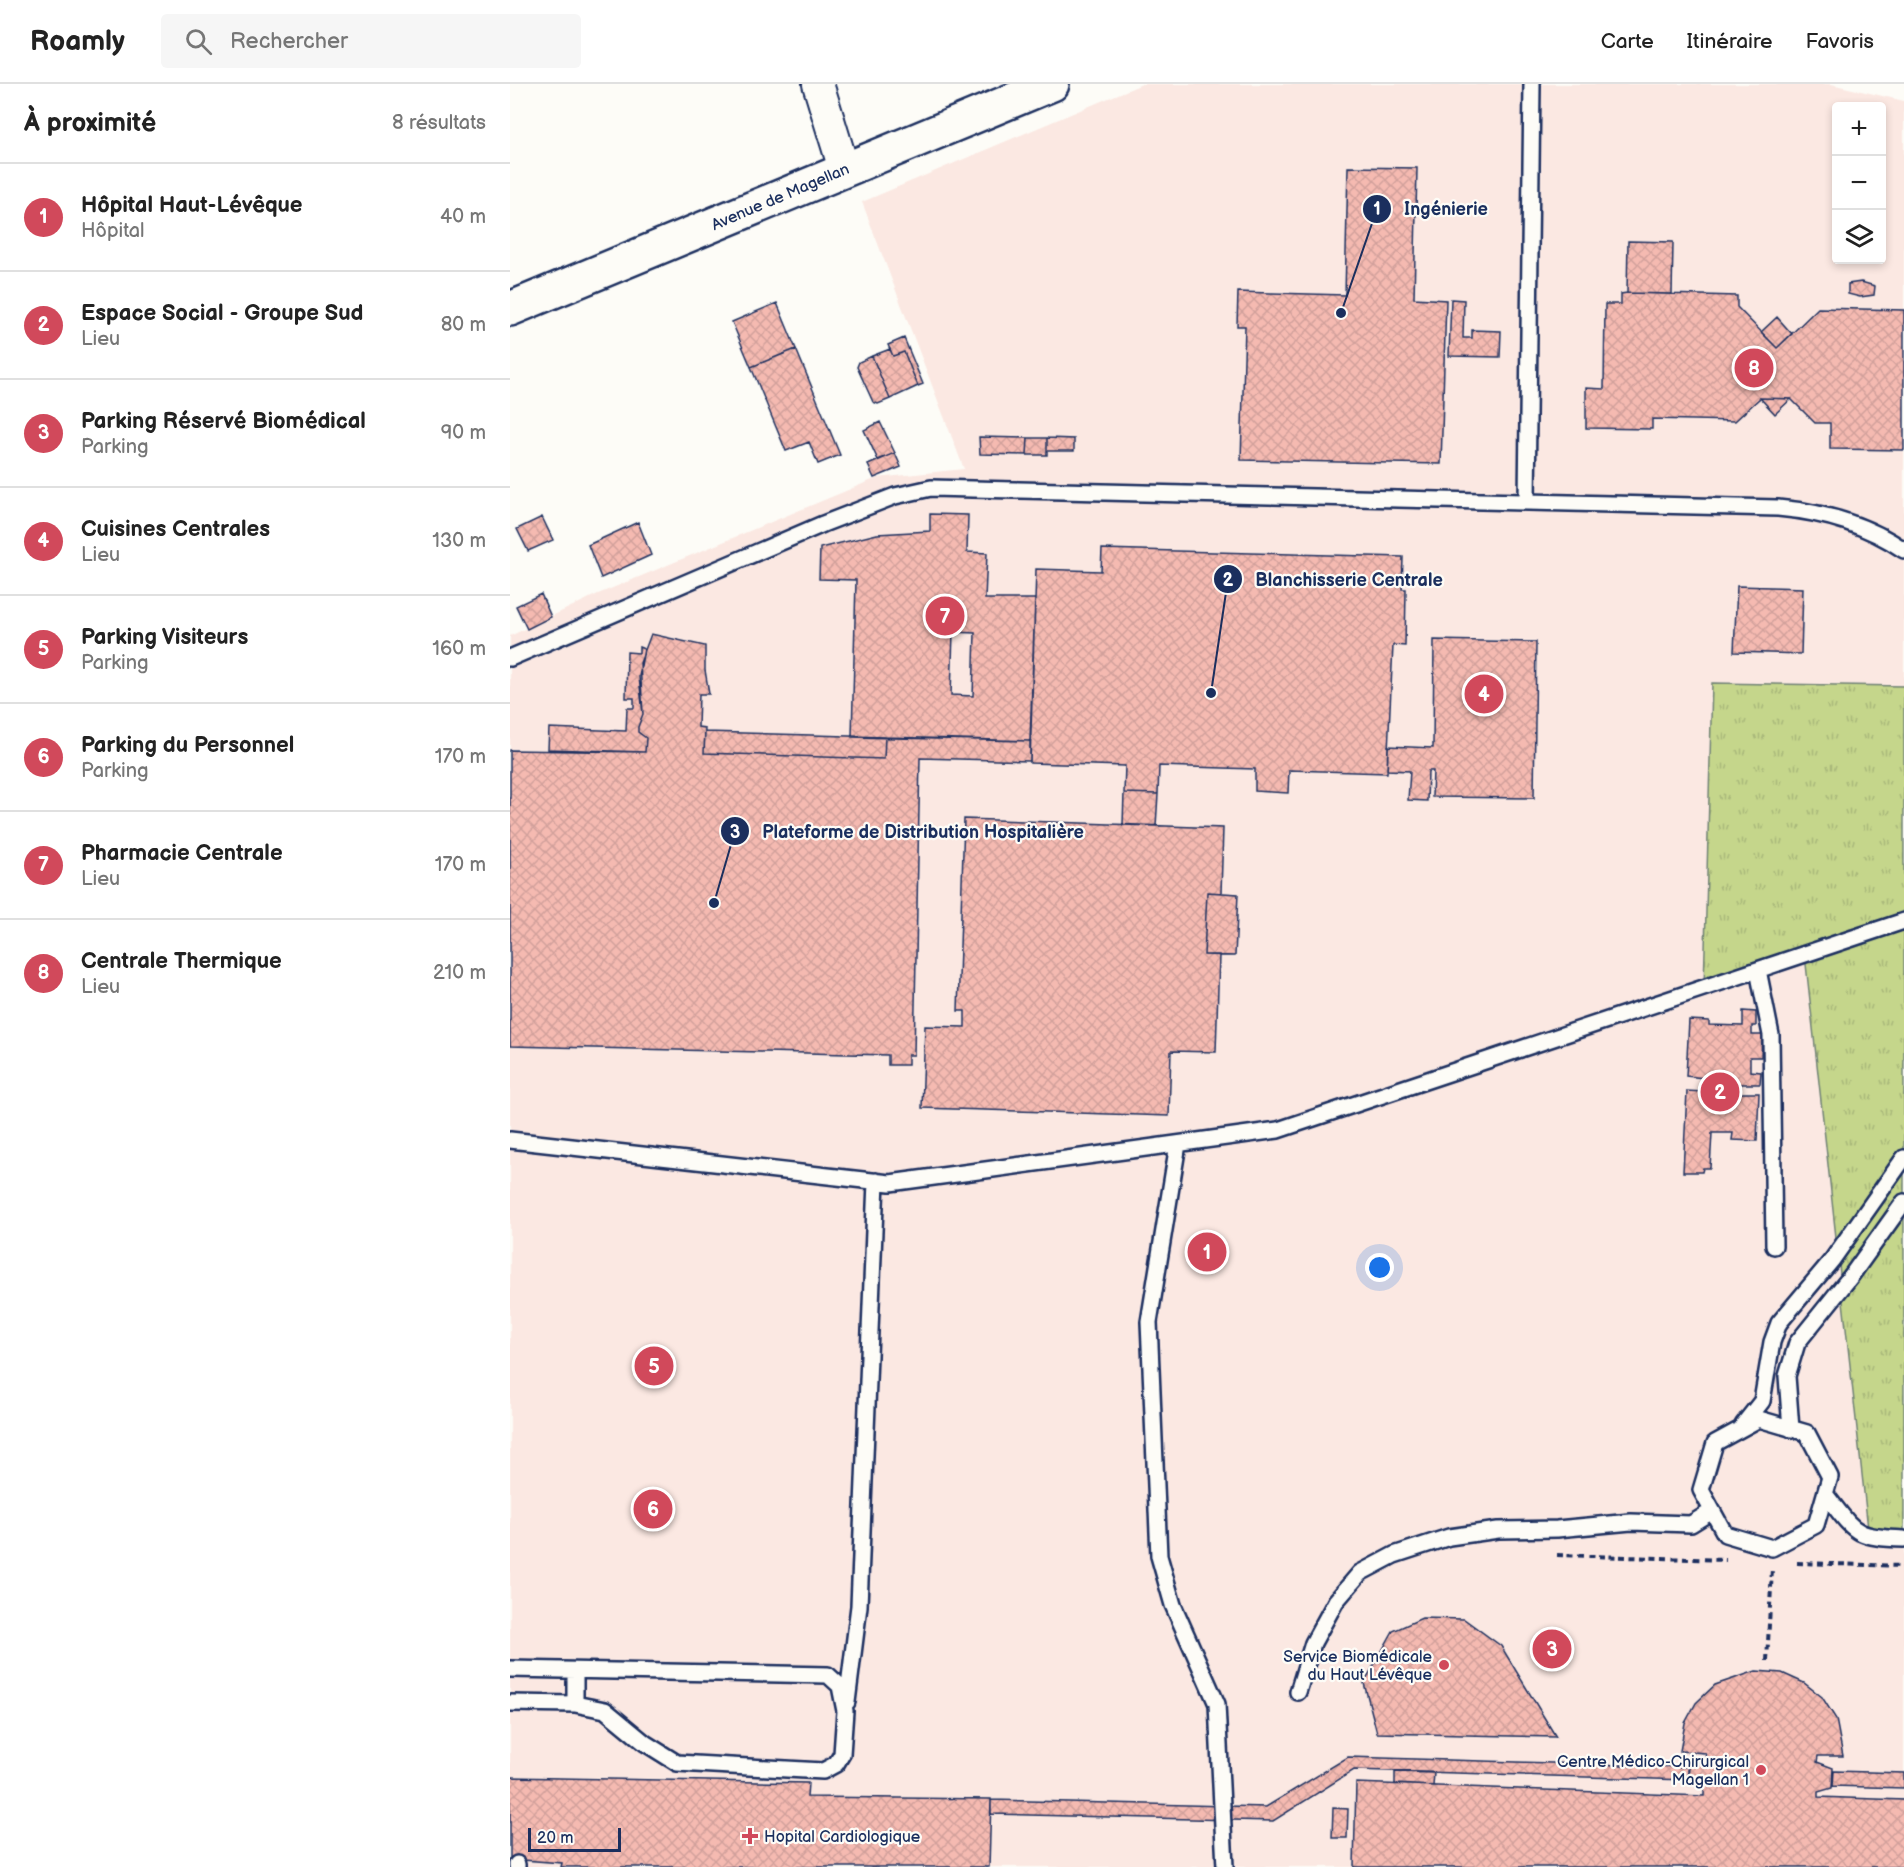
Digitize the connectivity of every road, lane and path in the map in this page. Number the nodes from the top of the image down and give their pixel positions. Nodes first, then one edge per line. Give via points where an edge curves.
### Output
1 (818, 84) edge
2 (1052, 84) edge
3 (1533, 84) edge
4 (844, 169) junction
5 (510, 309) edge
6 (1527, 501) junction
7 (1904, 550) edge
8 (510, 658) edge
9 (1904, 921) edge
10 (1758, 970) junction
11 (510, 1140) edge
12 (1178, 1143) junction
13 (1904, 1158) edge
14 (876, 1181) junction
15 (1904, 1202) edge
16 (1774, 1246) dead end
17 (1791, 1429) junction
18 (1738, 1431) junction
19 (1825, 1494) junction
20 (1712, 1511) junction
21 (1904, 1539) edge
22 (1545, 1554) dead end
23 (1737, 1561) dead end
24 (1773, 1562) dead end
25 (1785, 1562) dead end
26 (1904, 1566) edge
27 (1767, 1660) dead end
28 (510, 1669) edge
29 (575, 1671) junction
30 (1298, 1692) dead end
31 (510, 1702) edge
32 (575, 1704) junction
33 (845, 1711) junction
34 (1225, 1867) edge

1 - 4 street
2 - 4 street, Avenue de Magellan
3 - 6 lane
4 - 5 street, Avenue de Magellan
6 - 7 lane via 1813,511 1844,520
6 - 8 lane via 931,488 895,496 823,524
9 - 10 lane
10 - 12 lane via 1278,1130
10 - 16 lane via 1771,1035
11 - 14 lane
12 - 14 lane via 890,1183
12 - 34 lane via 1149,1322 1160,1556 1173,1605 1217,1704
13 - 18 lane via 1832,1260 1779,1323 1762,1401
14 - 33 lane via 860,1606
15 - 17 lane via 1797,1343 1787,1376
17 - 18 lane via 1759,1419
17 - 19 lane via 1806,1433 1830,1477
18 - 20 lane via 1715,1443 1701,1490
19 - 20 lane via 1816,1525 1772,1548 1725,1534
19 - 21 lane via 1853,1529 1869,1538
20 - 30 lane via 1691,1524 1631,1522 1459,1535 1394,1555 1360,1573 1336,1601 1313,1643
22 - 23 path
24 - 27 path
25 - 26 path
28 - 29 lane
29 - 32 lane
29 - 33 lane via 828,1676 840,1686
31 - 32 lane
32 - 33 lane via 605,1710 677,1763 823,1771 836,1764 842,1754

